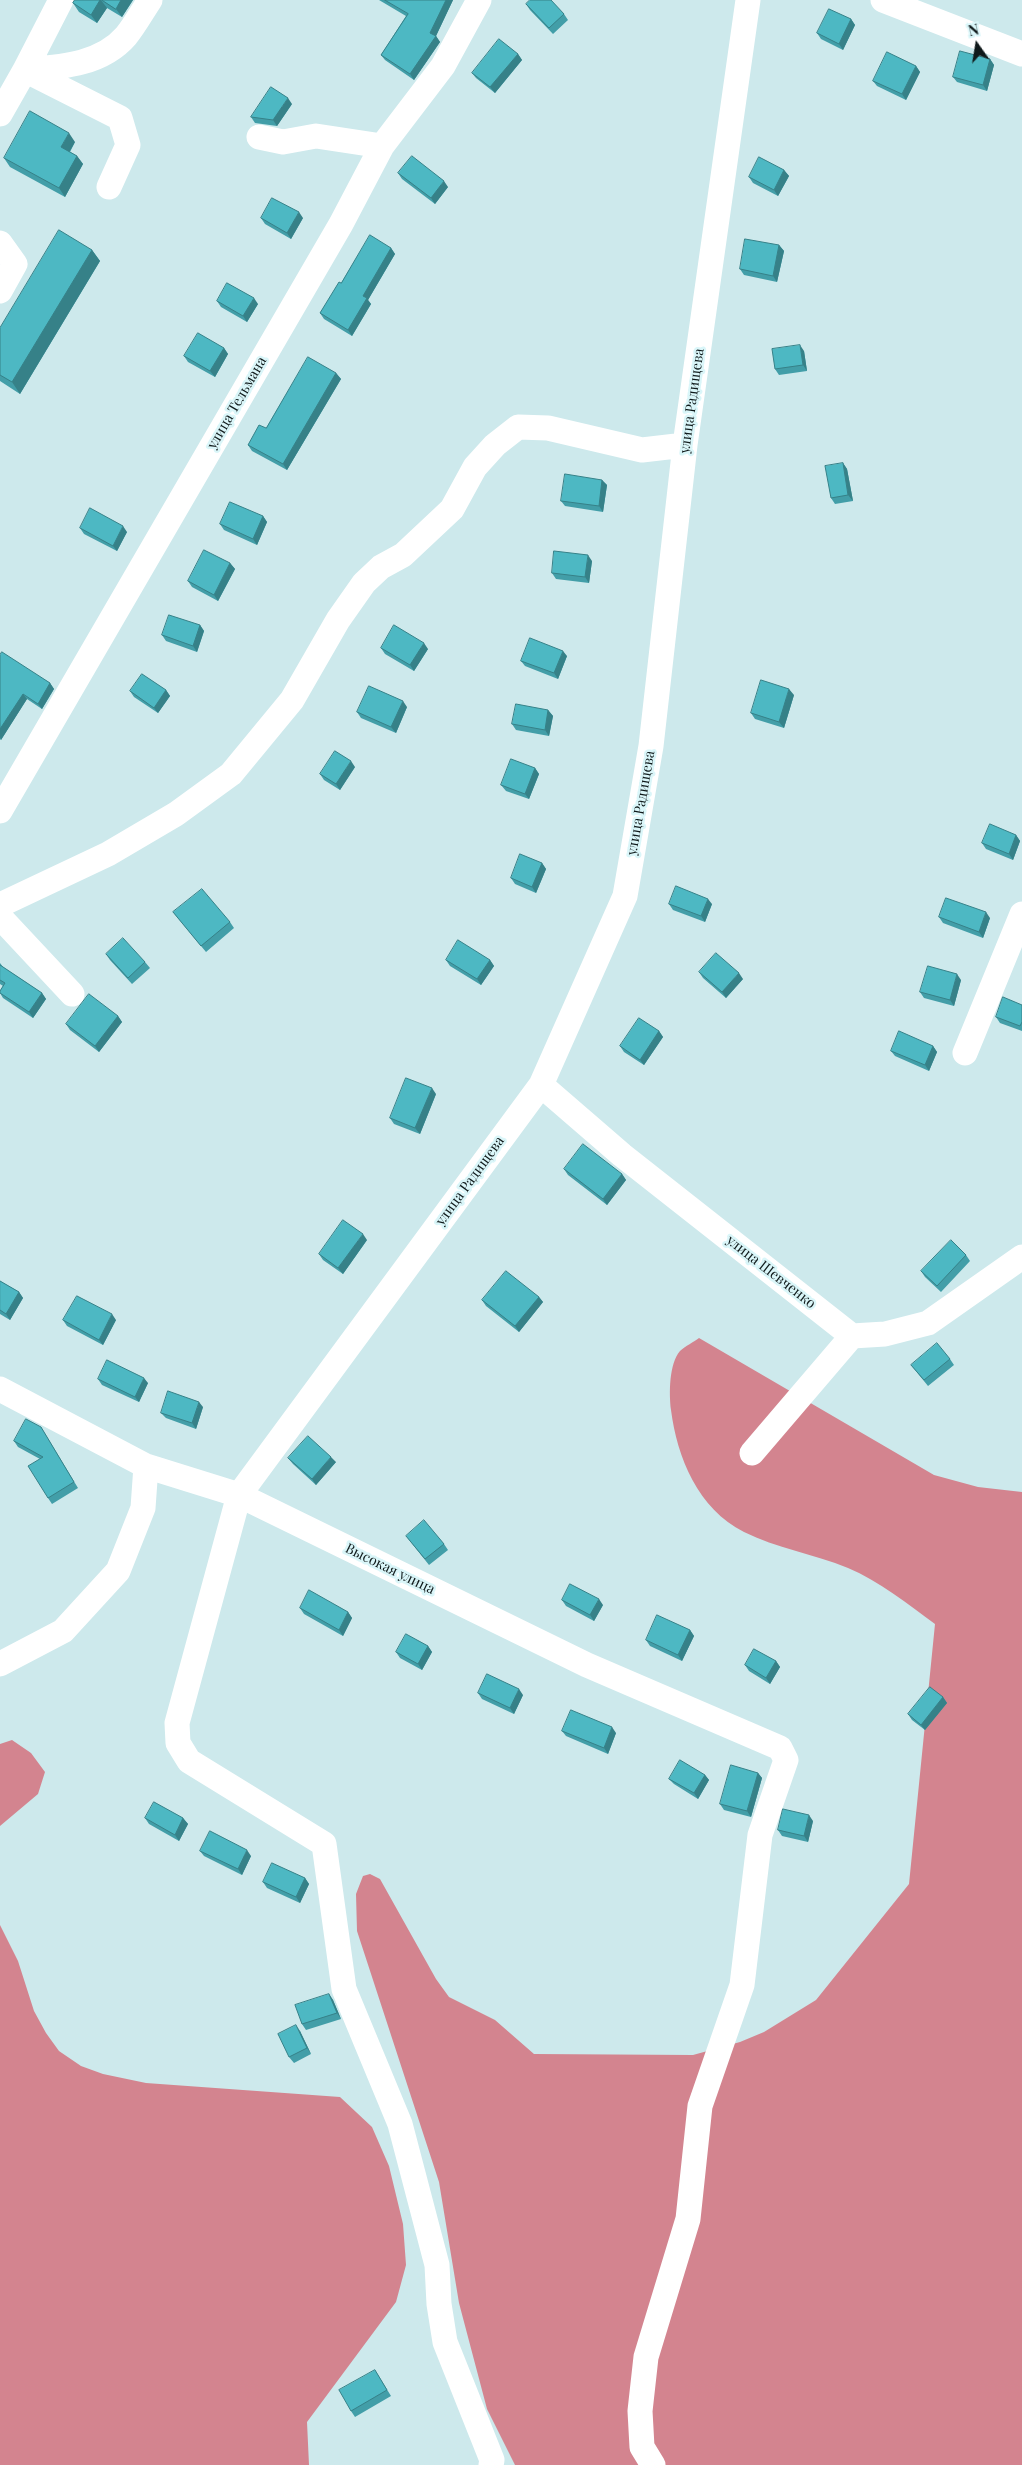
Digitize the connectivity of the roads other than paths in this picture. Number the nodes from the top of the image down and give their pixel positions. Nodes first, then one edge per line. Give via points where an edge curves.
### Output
1 (61, 0) edge
2 (150, 0) edge
3 (479, 0) edge
4 (748, 0) edge
5 (883, 0) edge
6 (1022, 54) edge
7 (25, 70) junction
8 (0, 114) edge
9 (259, 137) dead end
10 (382, 146) junction
11 (110, 187) dead end
12 (0, 243) edge
13 (0, 291) edge
14 (685, 445) junction
15 (0, 811) edge
16 (0, 905) edge
17 (1022, 914) edge
18 (0, 917) edge
19 (72, 994) dead end
20 (965, 1053) dead end
21 (541, 1085) junction
22 (1022, 1256) edge
23 (852, 1336) junction
24 (0, 1389) edge
25 (752, 1453) dead end
26 (146, 1466) junction
27 (239, 1495) junction
28 (0, 1664) edge
29 (491, 2465) edge
30 (653, 2465) edge

1 - 7 street
2 - 7 street via 125,37 103,53 75,66
3 - 10 street, улица Тельмана via 443,66
4 - 14 street, улица Радищева
5 - 6 street
7 - 8 street
7 - 11 street via 120,118 128,145
9 - 10 street via 283,142 316,136
10 - 15 street, улица Тельмана via 341,224
12 - 13 street via 15,264
14 - 16 street via 642,450 548,428 518,427 475,467 452,508 403,555 381,567 364,583 338,620 292,700 231,774 176,814 108,854
14 - 21 street, улица Радищева via 651,746 625,896
17 - 20 street
18 - 19 street
21 - 23 street, улица Шевченко via 622,1155
21 - 27 street, улица Радищева
22 - 23 street via 928,1323 885,1334
23 - 25 street
24 - 26 street, Высокая улица
26 - 27 street, Высокая улица
26 - 28 street via 143,1508 118,1571 62,1631
27 - 29 street via 177,1723 178,1743 189,1761 324,1844 344,1988 400,2124 436,2265 445,2342 492,2460
27 - 30 street, Высокая улица via 587,1665 780,1748 786,1760 760,1835 742,1985 700,2106 688,2219 646,2357 640,2411 642,2447

